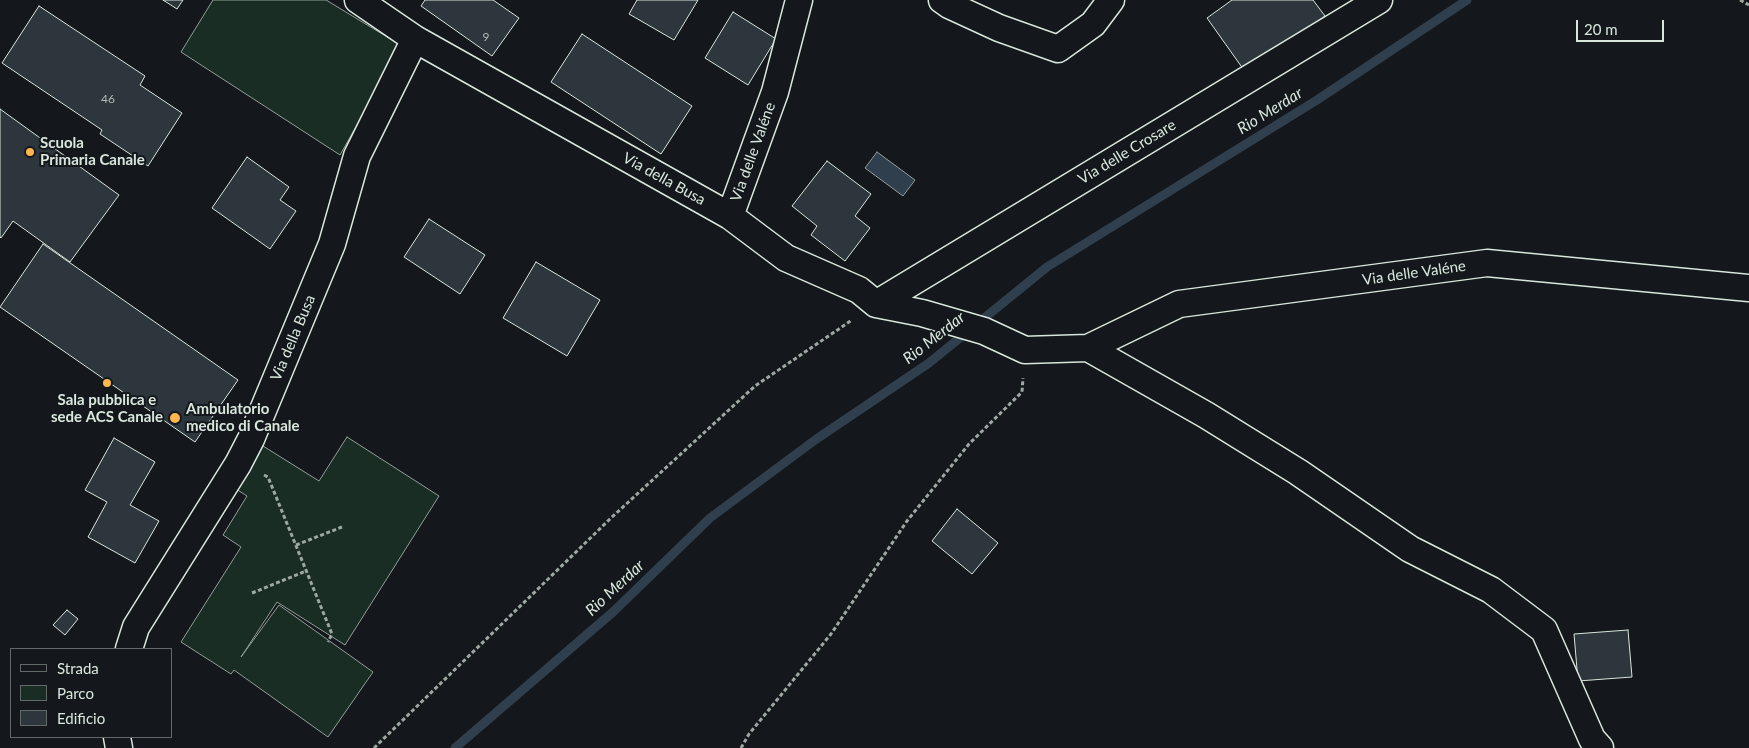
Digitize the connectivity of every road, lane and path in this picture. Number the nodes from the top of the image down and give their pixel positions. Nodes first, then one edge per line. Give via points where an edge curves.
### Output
1 (358, 0) edge
2 (799, 0) edge
3 (942, 0) edge
4 (1111, 0) edge
5 (1379, 0) edge
6 (1740, 0) edge
7 (1749, 5) edge
8 (415, 39) junction
9 (730, 216) junction
10 (1749, 288) edge
11 (876, 304) junction
12 (1088, 348) junction
13 (1025, 350) junction
14 (238, 464) junction
15 (342, 527) dead end
16 (296, 545) junction
17 (306, 572) junction
18 (252, 593) dead end
19 (328, 642) dead end
20 (129, 648) edge
21 (374, 748) edge
22 (741, 748) edge
23 (1600, 748) edge

1 - 8 street, Via della Busa
2 - 9 street, Via delle Valéne via 775,92
3 - 4 street via 999,28 1058,48 1093,24
5 - 11 street, Via delle Crosare
6 - 7 path
8 - 9 street, Via della Busa
8 - 14 street, Via della Busa via 356,156 332,244
9 - 11 street, Via delle Valéne via 786,258 859,290
10 - 12 street, Via delle Valéne via 1487,264 1179,304
11 - 13 street, Via delle Valéne via 984,331
11 - 21 path via 755,386 604,524
12 - 13 street, Via delle Valéne
12 - 23 street via 1298,472 1410,549 1491,590 1544,630 1592,739
13 - 22 path via 1022,392 969,444 907,520 831,634
14 - 16 path via 268,477
14 - 20 street, Via della Busa via 136,627
15 - 16 path
16 - 17 path
17 - 18 path
17 - 19 path via 332,634

